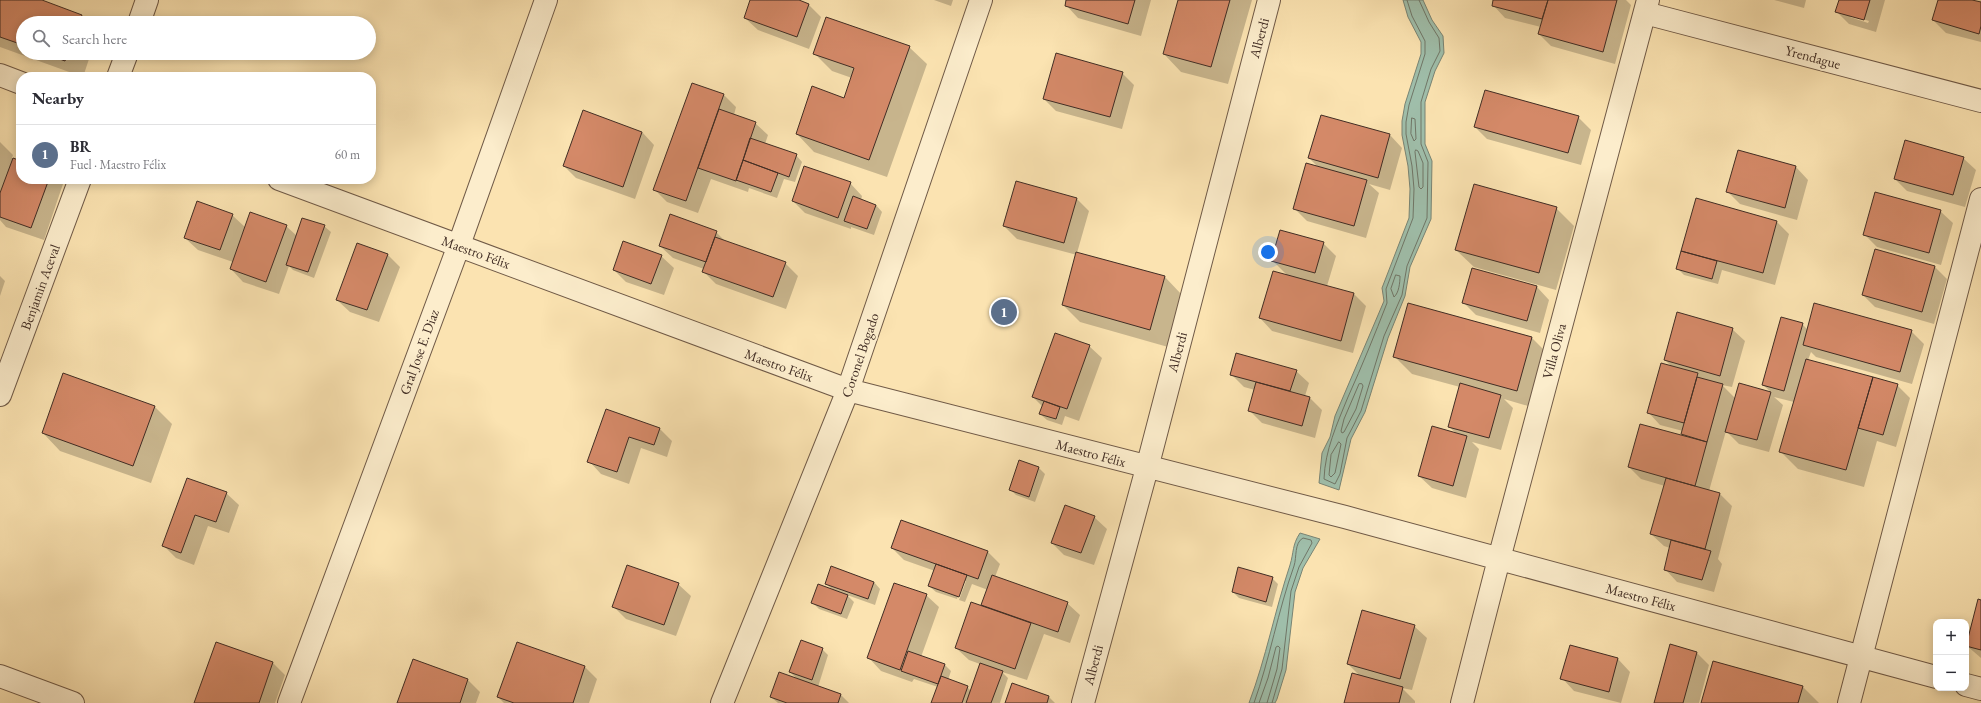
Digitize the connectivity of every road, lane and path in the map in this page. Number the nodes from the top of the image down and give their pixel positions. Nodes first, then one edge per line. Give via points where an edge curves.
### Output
1 (147, 0) edge
2 (546, 0) edge
3 (981, 0) edge
4 (1269, 0) edge
5 (1646, 7) edge
6 (141, 16) edge
7 (124, 60) edge
8 (120, 72) edge
9 (0, 75) edge
10 (16, 81) edge
11 (1981, 101) edge
12 (78, 184) edge
13 (293, 184) edge
14 (1981, 199) edge
15 (459, 245) junction
16 (848, 390) junction
17 (0, 395) edge
18 (1147, 468) junction
19 (1499, 559) junction
20 (1861, 657) junction
21 (0, 676) edge
22 (1933, 676) edge
23 (1969, 686) edge
24 (1981, 689) edge
25 (73, 703) edge
26 (289, 703) edge
27 (722, 703) edge
28 (1083, 703) edge
29 (1462, 703) edge
30 (1849, 703) edge

1 - 6 street
2 - 15 street, Gral Jose E. Diaz
3 - 16 street, Coronel Bogado
4 - 18 street, Alberdi
5 - 11 street, Yrendague
5 - 19 street, Villa Oliva
7 - 8 street
9 - 10 street
12 - 17 street, Benjamin Aceval
13 - 15 street, Maestro Félix
14 - 20 street
15 - 16 street, Maestro Félix
15 - 26 street, Gral Jose E. Diaz
16 - 18 street, Maestro Félix
16 - 27 street, Coronel Bogado
18 - 19 street, Maestro Félix via 1346,517
18 - 28 street, Alberdi
19 - 20 street, Maestro Félix
19 - 29 street, Villa Oliva
20 - 22 street, Maestro Félix
20 - 30 street
21 - 25 street
23 - 24 street

